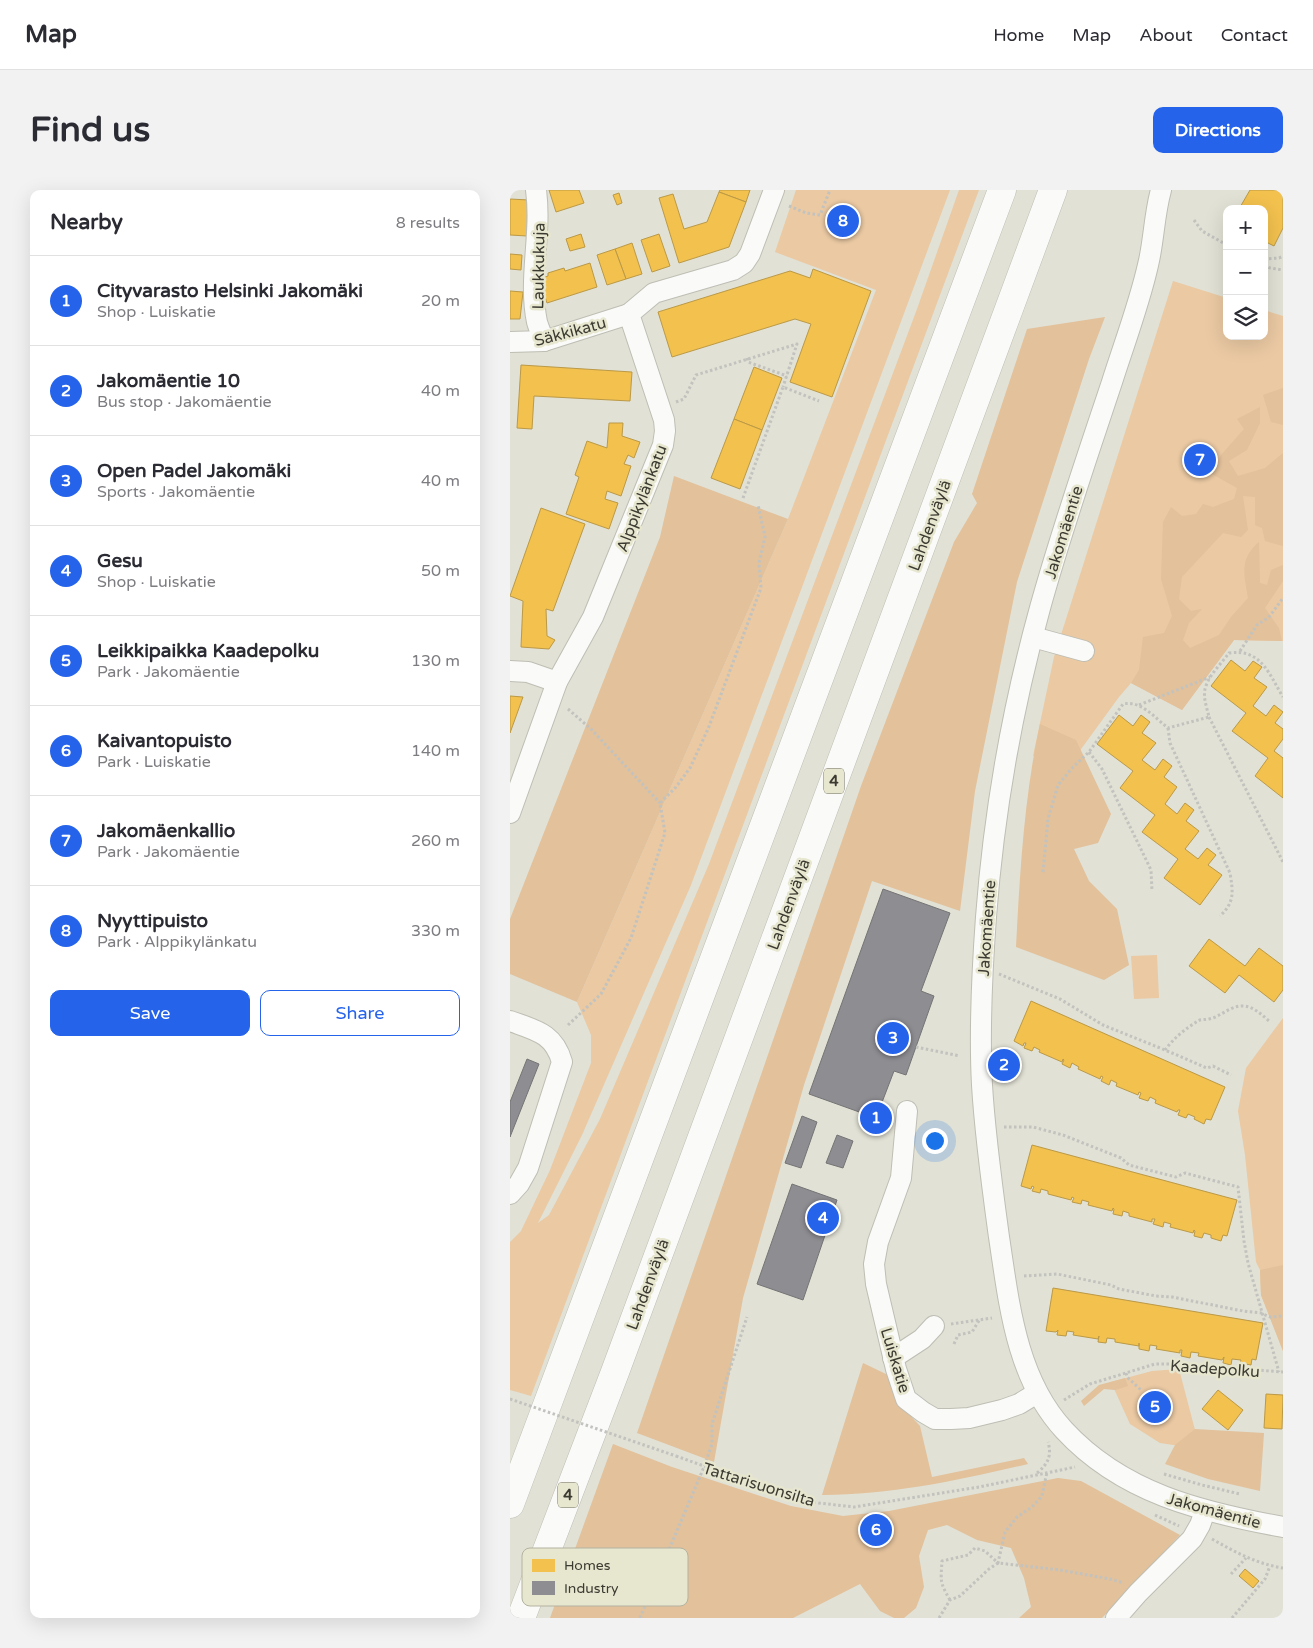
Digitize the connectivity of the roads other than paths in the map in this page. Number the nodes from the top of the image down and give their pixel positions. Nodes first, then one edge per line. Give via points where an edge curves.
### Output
1 (536, 190) edge
2 (774, 190) edge
3 (1002, 190) edge
4 (1053, 190) edge
5 (1161, 190) edge
6 (629, 314) junction
7 (544, 341) junction
8 (510, 342) edge
9 (1033, 637) junction
10 (1084, 651) dead end
11 (510, 671) edge
12 (557, 682) junction
13 (510, 814) edge
14 (510, 1021) edge
15 (907, 1110) dead end
16 (510, 1194) edge
17 (934, 1326) dead end
18 (893, 1358) junction
19 (1037, 1393) junction
20 (510, 1504) edge
21 (1205, 1511) junction
22 (1283, 1527) edge
23 (548, 1548) edge
24 (527, 1606) edge
25 (522, 1618) edge
26 (1116, 1618) edge

1 - 7 street, Laukkukuja via 539,207 534,294
2 - 6 street via 744,263 733,270 654,293
3 - 20 highway
4 - 23 highway, Lahdenväylä / 4
5 - 9 street, Jakomäentie via 1149,264 1064,526
6 - 7 street, Säkkikatu
6 - 12 street, Alppikylänkatu via 666,431 593,617
7 - 8 street, Säkkikatu
9 - 10 street
9 - 19 street, Jakomäentie via 1004,761 995,829 982,970 982,1074 993,1193 1006,1280 1016,1333
11 - 12 street via 528,672
12 - 13 street, Alppikylänkatu
14 - 16 street via 545,1034 560,1052 562,1062 528,1168
15 - 18 street, Luiskatie via 901,1178 878,1242 874,1271
17 - 18 street via 922,1339
18 - 19 street, Luiskatie via 906,1398 936,1418 970,1418 1019,1404
19 - 21 street, Jakomäentie via 1063,1429 1103,1464 1168,1499
21 - 22 street, Jakomäentie
21 - 26 street via 1192,1539
24 - 25 highway, Lahdenväylä / 4

